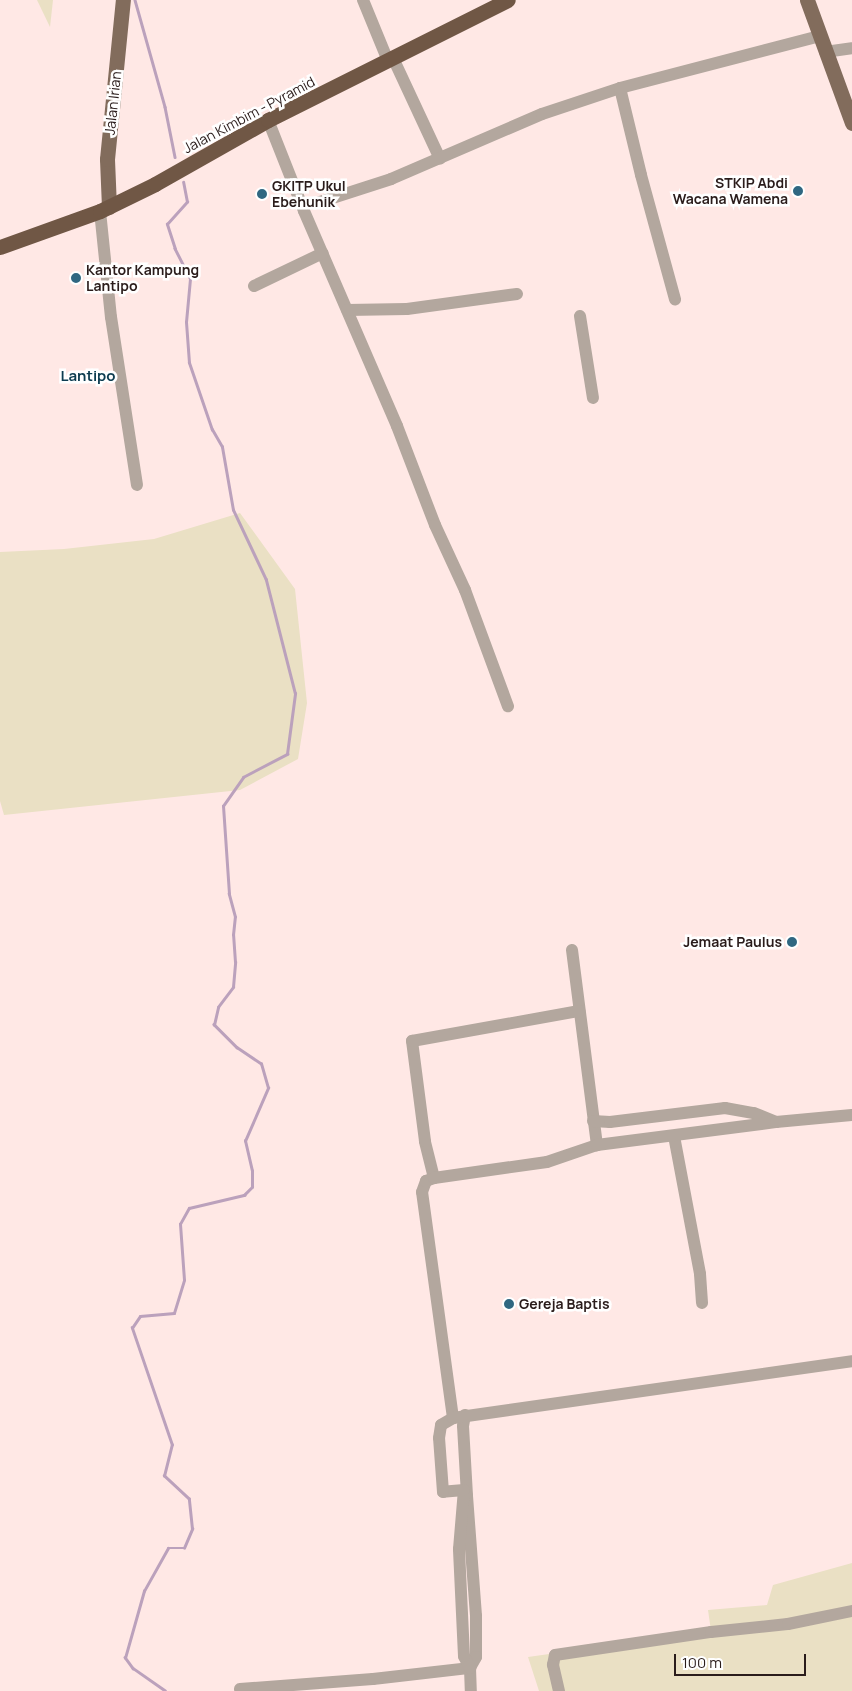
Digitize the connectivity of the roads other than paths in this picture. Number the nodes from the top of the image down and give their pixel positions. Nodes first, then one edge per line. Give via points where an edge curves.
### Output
1 (123, 0) edge
2 (363, 0) edge
3 (508, 0) edge
4 (807, 0) edge
5 (820, 36) junction
6 (852, 48) edge
7 (825, 52) junction
8 (390, 60) junction
9 (620, 88) junction
10 (851, 118) edge
11 (268, 120) junction
12 (440, 159) junction
13 (320, 202) dead end
14 (104, 209) junction
15 (0, 246) edge
16 (323, 254) junction
17 (254, 286) dead end
18 (517, 294) dead end
19 (675, 299) dead end
20 (347, 310) junction
21 (580, 316) dead end
22 (593, 398) dead end
23 (136, 485) dead end
24 (508, 706) dead end
25 (572, 950) dead end
26 (578, 1011) junction
27 (852, 1115) edge
28 (593, 1121) junction
29 (776, 1122) junction
30 (674, 1136) junction
31 (597, 1145) junction
32 (434, 1178) junction
33 (702, 1303) dead end
34 (852, 1361) edge
35 (459, 1416) junction
36 (852, 1611) edge
37 (470, 1668) junction
38 (240, 1689) dead end
39 (472, 1691) edge
40 (559, 1691) edge

1 - 14 main road, Jalan Irian
2 - 8 street
3 - 8 highway, Jalan Kimbim - Pyramid
4 - 5 main road
5 - 7 main road
5 - 9 street
6 - 7 street
7 - 10 main road
8 - 11 highway, Jalan Kimbim - Pyramid
8 - 12 street
9 - 12 street via 542,114
9 - 19 street
11 - 14 highway, Jalan Kimbim - Pyramid
11 - 16 street
12 - 13 street
14 - 15 highway, Jalan Kimbim - Pyramid
14 - 23 street via 112,318
16 - 17 street
16 - 20 street
18 - 20 street via 407,309
20 - 24 street via 465,590
21 - 22 street
25 - 26 street
26 - 28 street
26 - 32 street via 412,1041 425,1141
27 - 29 street
28 - 29 street via 610,1122 725,1108 754,1113
28 - 31 street
29 - 30 street
30 - 31 street
30 - 33 street via 700,1274
31 - 32 street via 547,1162
32 - 35 street via 424,1184 422,1192
34 - 35 street
35 - 37 street via 463,1426 476,1616 476,1657
35 - 37 street via 441,1425 443,1492 464,1490 459,1549 464,1656
36 - 40 street via 788,1624 556,1655 553,1665
37 - 38 street
37 - 39 street

